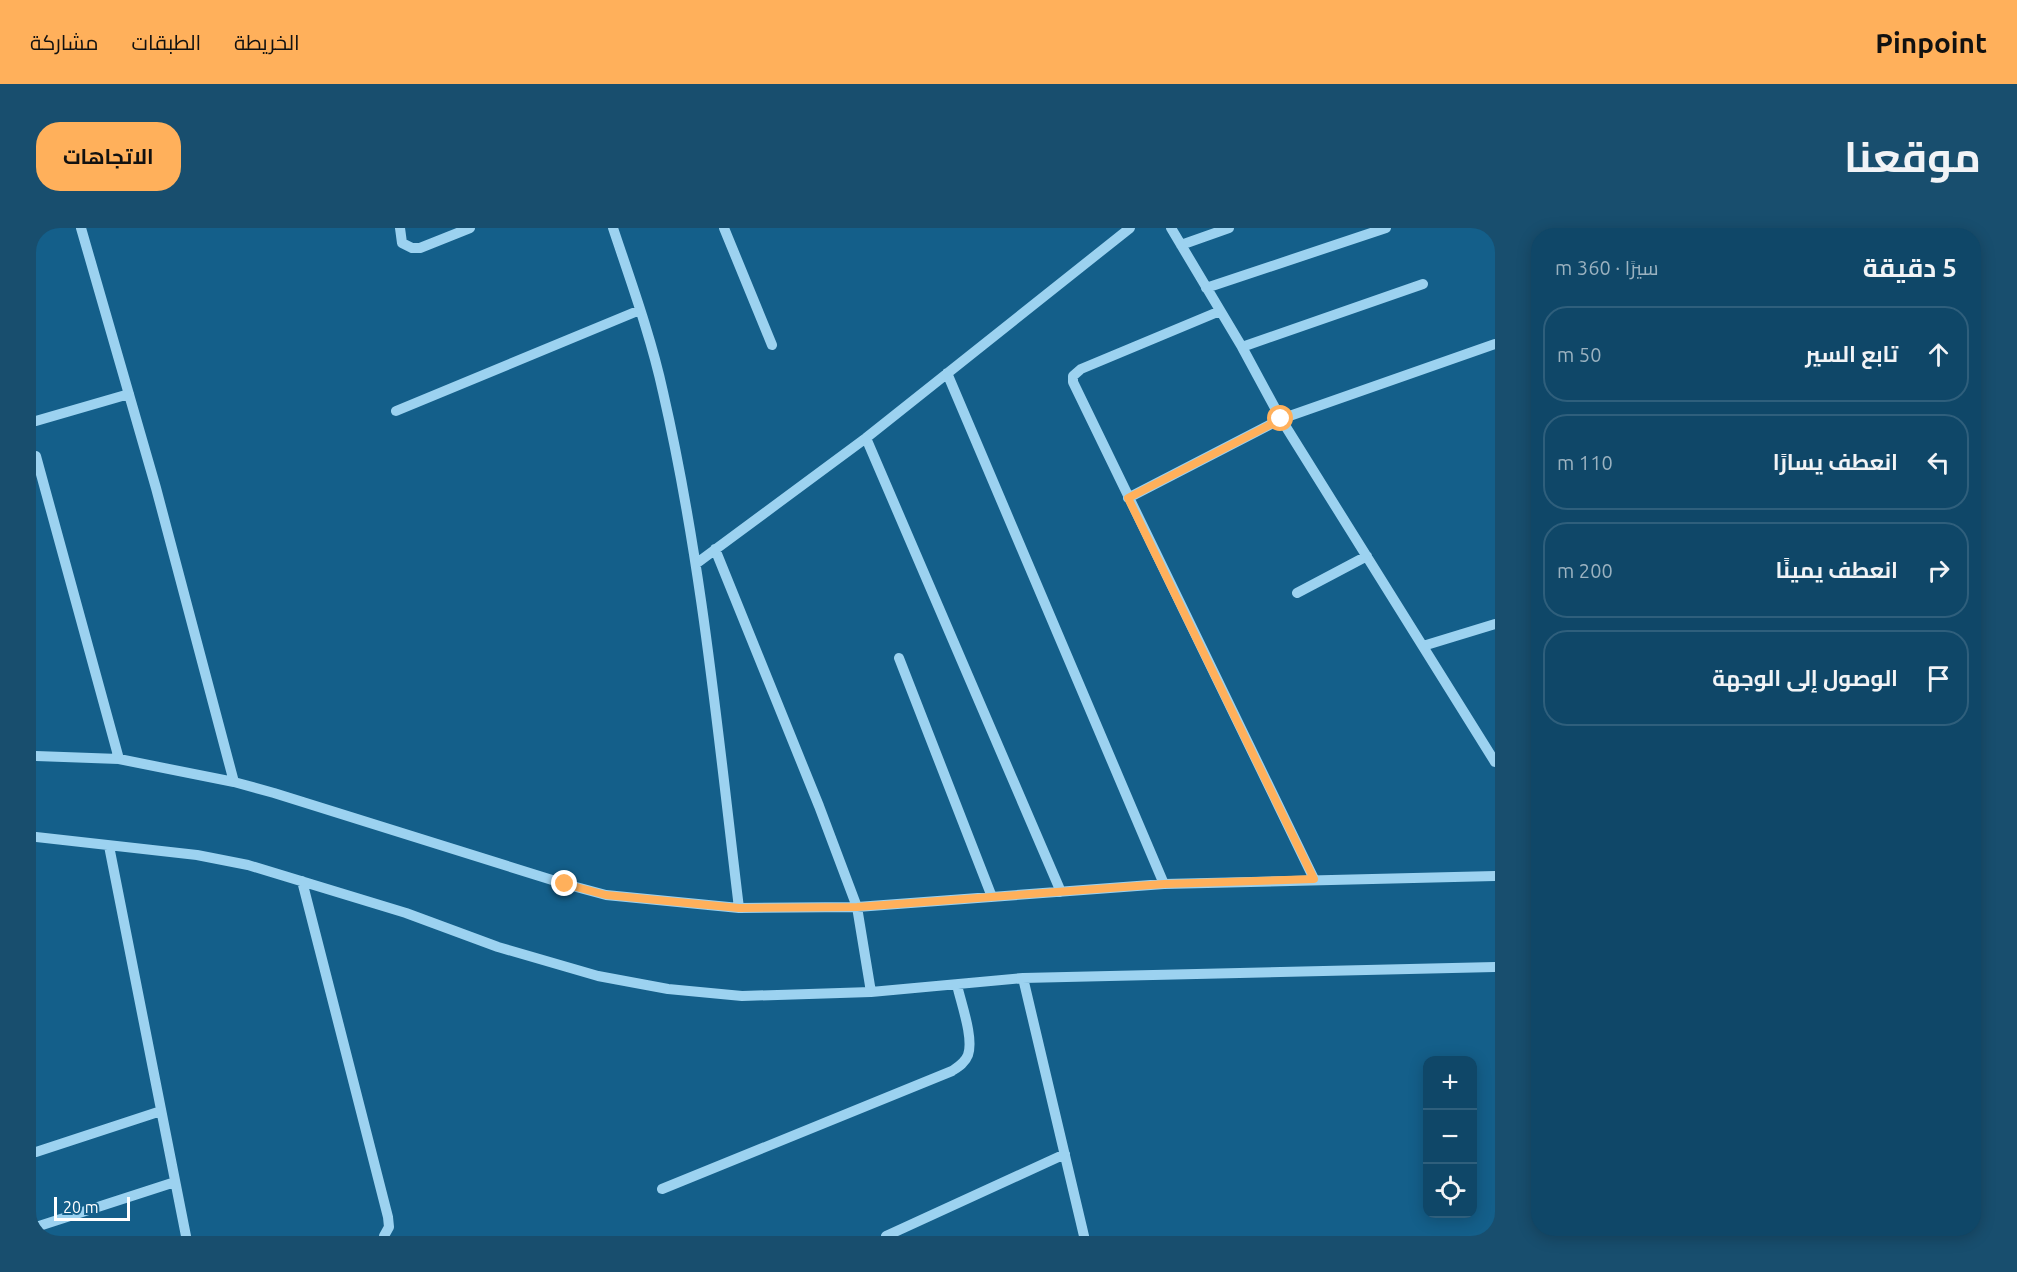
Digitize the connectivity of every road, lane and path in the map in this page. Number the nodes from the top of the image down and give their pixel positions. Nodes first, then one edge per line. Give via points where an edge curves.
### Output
1 (81, 228) edge
2 (399, 228) edge
3 (470, 228) edge
4 (613, 228) edge
5 (724, 228) edge
6 (1130, 228) edge
7 (1171, 228) edge
8 (1229, 228) edge
9 (1386, 228) edge
10 (1181, 245) junction
11 (1423, 284) dead end
12 (1206, 288) junction
13 (640, 310) junction
14 (1220, 311) junction
15 (1495, 344) edge
16 (772, 345) dead end
17 (1242, 347) junction
18 (947, 373) junction
19 (129, 394) junction
20 (396, 411) dead end
21 (1281, 419) junction
22 (36, 422) edge
23 (866, 438) junction
24 (36, 456) edge
25 (1128, 498) junction
26 (715, 549) junction
27 (1367, 556) junction
28 (697, 562) junction
29 (1297, 593) dead end
30 (1495, 624) edge
31 (1423, 646) junction
32 (898, 658) dead end
33 (36, 756) edge
34 (119, 759) junction
35 (1495, 762) edge
36 (234, 782) junction
37 (36, 837) edge
38 (109, 846) junction
39 (1495, 876) edge
40 (1314, 879) junction
41 (302, 881) junction
42 (1164, 884) junction
43 (1061, 892) junction
44 (992, 897) junction
45 (857, 907) junction
46 (739, 908) junction
47 (1495, 967) edge
48 (1023, 978) junction
49 (957, 985) junction
50 (871, 992) junction
51 (161, 1111) junction
52 (36, 1152) edge
53 (1065, 1154) junction
54 (176, 1182) junction
55 (662, 1189) dead end
56 (36, 1227) edge
57 (186, 1236) edge
58 (384, 1236) edge
59 (886, 1236) edge
60 (1084, 1236) edge

1 - 19 street
2 - 3 street via 402,243 420,248
4 - 13 street
5 - 16 street
6 - 18 street
7 - 10 street
8 - 10 street
9 - 12 street
10 - 12 street
11 - 17 street
12 - 14 street
13 - 20 street
13 - 28 street via 663,391
14 - 17 street
14 - 25 street via 1081,369 1073,376 1073,386
15 - 21 street
17 - 21 street
18 - 23 street
18 - 42 street
19 - 22 street
19 - 36 street
21 - 25 street
21 - 27 street
23 - 26 street
23 - 43 street
24 - 34 street
25 - 40 street
26 - 28 street
26 - 45 street
27 - 29 street
27 - 31 street
28 - 46 street
30 - 31 street
31 - 35 street
32 - 44 street
33 - 34 street
34 - 36 street
36 - 46 street via 596,892
37 - 38 street
38 - 41 street via 197,855
38 - 51 street
39 - 40 street
40 - 42 street
41 - 50 street via 598,976 668,989 742,996
41 - 58 street via 388,1217 389,1227
42 - 43 street
43 - 44 street
44 - 45 street
45 - 46 street
45 - 50 street
47 - 48 street
48 - 49 street
48 - 53 street
49 - 50 street
49 - 55 street via 970,1042 968,1055 952,1071
51 - 52 street
51 - 54 street
53 - 59 street
53 - 60 street
54 - 56 street
54 - 57 street

